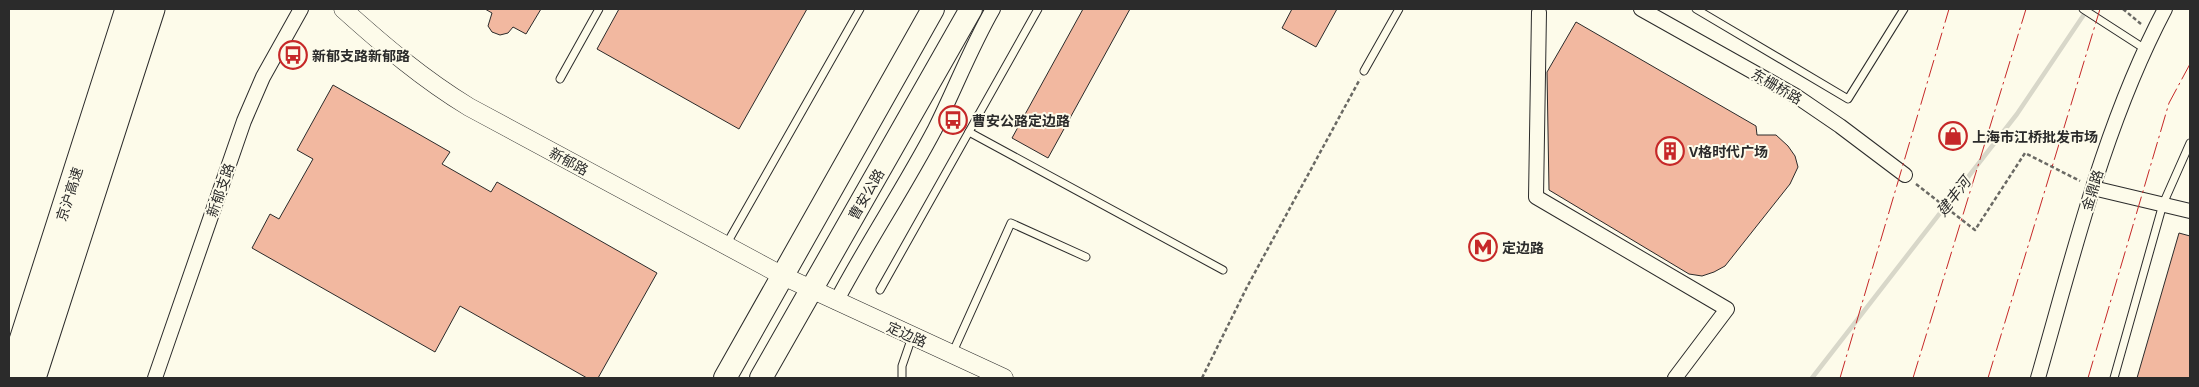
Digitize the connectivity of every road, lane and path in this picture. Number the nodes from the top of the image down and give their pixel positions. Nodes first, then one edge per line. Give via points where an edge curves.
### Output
1 (128, 9) edge
2 (152, 9) edge
3 (301, 9) edge
4 (343, 9) edge
5 (599, 9) edge
6 (860, 9) edge
7 (933, 9) edge
8 (971, 9) edge
9 (993, 9) edge
10 (1038, 9) edge
11 (1399, 9) edge
12 (1641, 9) edge
13 (1696, 9) edge
14 (1904, 9) edge
15 (2083, 9) edge
16 (2123, 9) edge
17 (2165, 9) edge
18 (1539, 12) dead end
19 (2152, 33) junction
20 (2145, 49) junction
21 (1364, 71) joint
22 (560, 78) dead end
23 (969, 132) junction
24 (2190, 144) edge
25 (1905, 175) joint
26 (2093, 188) junction
27 (2163, 204) junction
28 (2190, 211) edge
29 (726, 245) junction
30 (1086, 257) dead end
31 (1223, 270) dead end
32 (783, 276) junction
33 (810, 290) junction
34 (880, 290) dead end
35 (836, 302) junction
36 (912, 336) junction
37 (952, 354) junction
38 (10, 378) edge
39 (33, 378) edge
40 (155, 378) edge
41 (726, 378) edge
42 (760, 378) edge
43 (902, 378) edge
44 (1004, 378) edge
45 (1202, 378) edge
46 (1675, 378) edge
47 (2038, 378) edge
48 (2114, 378) edge

1 - 38 highway, 京沪高速
2 - 39 highway, 京沪高速
3 - 40 street, 新郁支路 via 263,77 244,122
4 - 29 street, 新郁路 via 437,87
5 - 22 lane
6 - 29 lane
7 - 32 highway
8 - 33 highway, 曹安公路
9 - 35 street via 976,38 934,131
10 - 23 lane
11 - 21 lane
12 - 25 street, 东栅桥路 via 1796,96
13 - 14 lane via 1848,99
15 - 20 lane
16 - 19 path
17 - 19 street, 金鼎路
18 - 46 street via 1536,197 1727,309
19 - 20 street, 金鼎路
20 - 26 street, 金鼎路 via 2112,128
21 - 45 path via 1247,287
23 - 31 lane
23 - 34 lane
24 - 27 lane
25 - 26 path via 1975,230 2025,152
26 - 27 street
26 - 47 street, 金鼎路
27 - 28 street
27 - 48 lane
29 - 32 street, 新郁路
30 - 37 lane via 1011,223
32 - 33 street, 新郁路
32 - 41 highway
33 - 35 street, 定边路
33 - 42 highway, 曹安公路
35 - 36 street, 定边路
36 - 37 street, 定边路
36 - 43 lane via 902,366
37 - 44 street, 定边路 via 978,370

